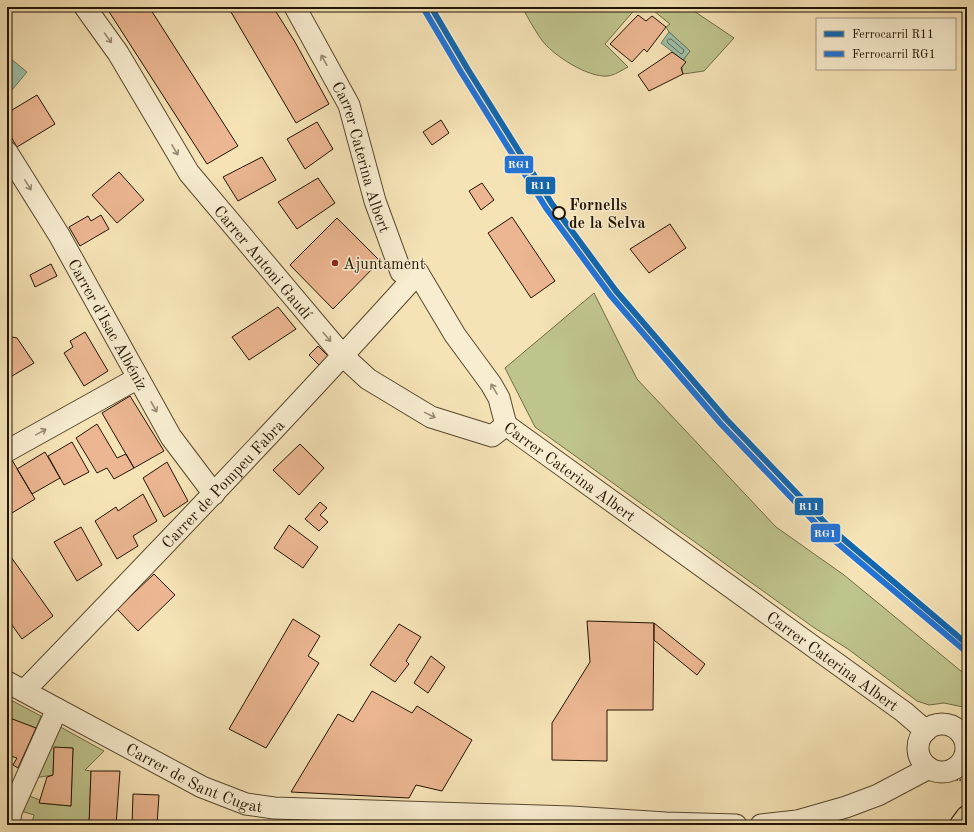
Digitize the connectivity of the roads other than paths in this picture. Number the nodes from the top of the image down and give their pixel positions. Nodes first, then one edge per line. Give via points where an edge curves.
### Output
1 (84, 7) edge
2 (295, 7) edge
3 (7, 152) edge
4 (418, 273) junction
5 (343, 356) junction
6 (138, 378) junction
7 (506, 425) junction
8 (7, 451) edge
9 (214, 494) junction
10 (16, 686) edge
11 (57, 709) junction
12 (926, 731) junction
13 (966, 758) edge
14 (929, 768) junction
15 (967, 817) edge
16 (9, 825) edge
17 (736, 825) edge
18 (761, 825) edge
19 (961, 825) edge

1 -> 5 street, Carrer Antoni Gaudí via 118,53 188,173
4 -> 2 street, Carrer Caterina Albert via 401,272 375,201 348,105
3 -> 6 street, Carrer d'Isac Albéniz via 59,235
4 - 5 street, Carrer de Pompeu Fabra
7 -> 4 street, Carrer Caterina Albert via 499,398 491,384 455,335
5 -> 7 street, Carrer Antoni Gaudí via 368,379 431,417 492,436
5 - 9 street, Carrer de Pompeu Fabra
8 -> 6 street
6 -> 9 street, Carrer d'Isac Albéniz via 171,436
7 - 12 street, Carrer Caterina Albert via 904,712
9 - 10 street, Carrer de Pompeu Fabra
10 - 11 street, Carrer de Sant Cugat
11 - 16 street via 11,812
11 - 17 street, Carrer de Sant Cugat via 202,787 246,804 274,808
12 - 13 street via 944,724 956,729 964,738
12 - 14 street via 919,743 919,750
13 - 14 street via 949,771
14 - 18 street via 878,795 846,807 797,821
15 - 19 highway

